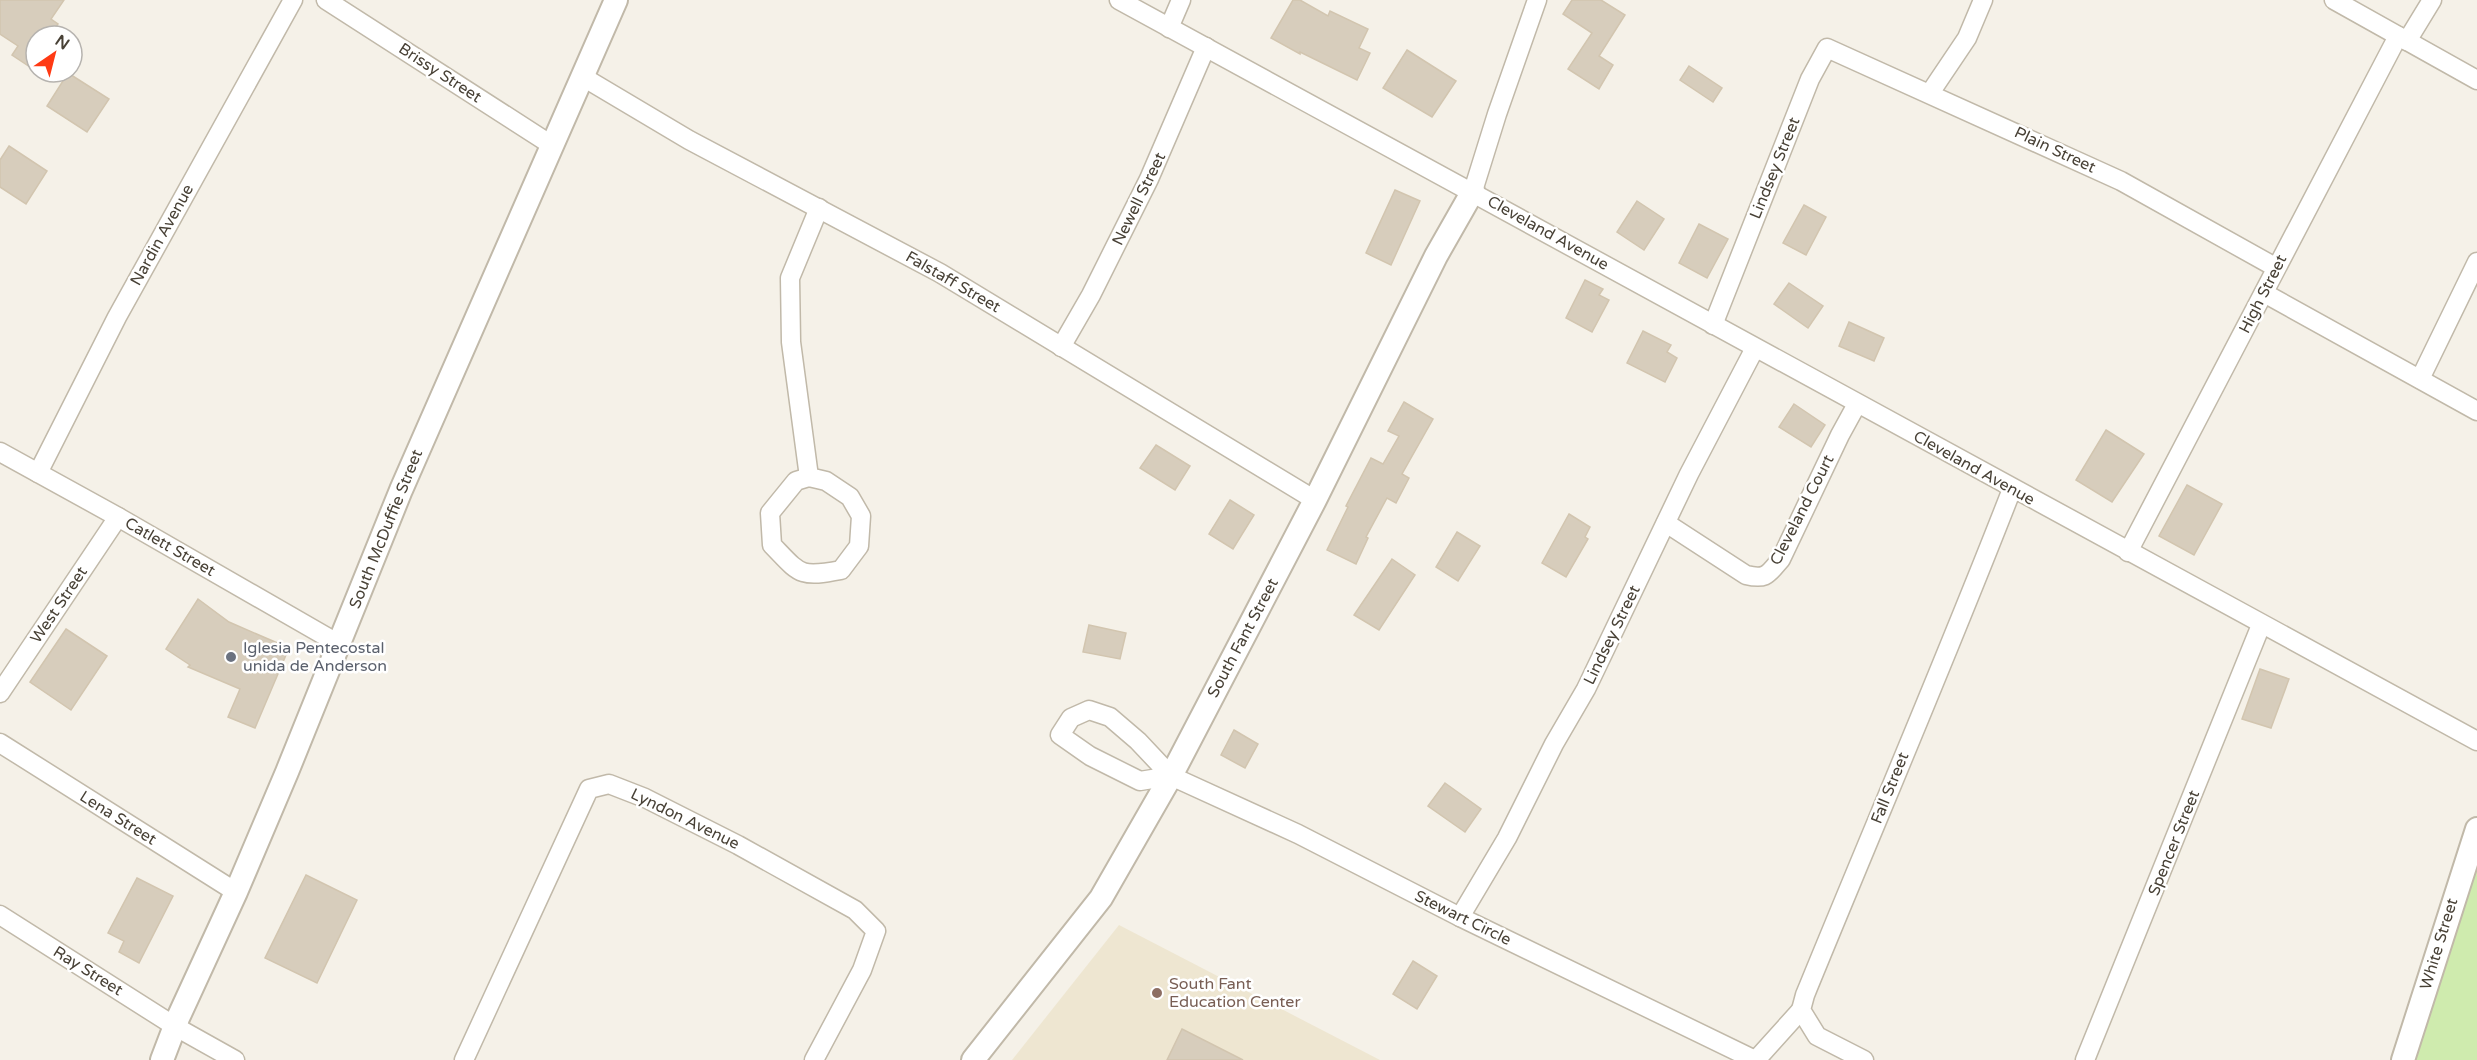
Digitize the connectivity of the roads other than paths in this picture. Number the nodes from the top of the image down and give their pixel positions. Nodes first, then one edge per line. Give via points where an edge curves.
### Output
1 (293, 0) edge
2 (326, 0) edge
3 (616, 0) edge
4 (1119, 0) edge
5 (1181, 0) edge
6 (1537, 0) edge
7 (1983, 0) edge
8 (2432, 0) edge
9 (2337, 1) edge
10 (1169, 28) junction
11 (2403, 39) junction
12 (1206, 47) junction
13 (1827, 48) joint
14 (584, 77) junction
15 (2477, 80) edge
16 (1930, 93) junction
17 (553, 146) junction
18 (1473, 191) junction
19 (819, 208) junction
20 (2477, 262) edge
21 (2275, 267) junction
22 (2264, 293) junction
23 (1713, 324) junction
24 (1061, 347) junction
25 (1755, 348) junction
26 (2420, 379) junction
27 (1857, 404) junction
28 (2477, 411) edge
29 (0, 452) edge
30 (38, 473) junction
31 (809, 477) junction
32 (2012, 489) junction
33 (1315, 500) junction
34 (118, 517) junction
35 (1666, 523) junction
36 (2128, 552) junction
37 (2262, 625) junction
38 (339, 644) junction
39 (0, 693) edge
40 (2477, 741) edge
41 (0, 743) edge
42 (1172, 777) junction
43 (2477, 830) edge
44 (236, 892) junction
45 (0, 915) edge
46 (1460, 917) junction
47 (1801, 1011) junction
48 (176, 1027) junction
49 (162, 1060) edge
50 (235, 1060) edge
51 (464, 1060) edge
52 (814, 1060) edge
53 (973, 1060) edge
54 (1756, 1060) edge
55 (1864, 1060) edge
56 (2085, 1060) edge
57 (2403, 1060) edge

1 - 30 street, Nardin Avenue via 117,317
2 - 17 street, Brissy Street
3 - 14 street, South McDuffie Street
4 - 10 street, Cleveland Avenue
5 - 10 street
6 - 18 street, Cleveland Avenue
7 - 16 street via 1967,38
8 - 11 street, High Street
9 - 11 street
10 - 12 street, Cleveland Avenue
11 - 15 street
11 - 21 street, High Street
12 - 18 street, Cleveland Avenue
12 - 24 street, Newell Street via 1149,179
13 - 16 street, Plain Street
13 - 23 street, Lindsey Street via 1810,79
14 - 17 street, South McDuffie Street
14 - 19 street, Falstaff Street via 689,140
16 - 21 street, Plain Street via 2121,181
17 - 38 street, South McDuffie Street via 401,490
18 - 23 street, Cleveland Avenue
18 - 33 street, South Fant Street via 1436,256
19 - 24 street, Falstaff Street via 940,273
19 - 31 street via 790,278 791,342
20 - 26 street
21 - 22 street, High Street
22 - 26 street
22 - 36 street, High Street
23 - 25 street, Cleveland Avenue
24 - 33 street, Falstaff Street
25 - 27 street, Cleveland Avenue
25 - 35 street, Lindsey Street
26 - 28 street
27 - 32 street, Cleveland Avenue
27 - 35 street, Cleveland Court via 1781,559 1768,575 1746,576
29 - 30 street, Catlett Street
30 - 34 street, Catlett Street
31 - 31 street via 826,481 850,497 861,516 859,546 841,570 798,572 772,545 770,513 796,480
32 - 36 street, Cleveland Avenue
32 - 47 street, Fall Street
33 - 42 street, South Fant Street
34 - 38 street, Catlett Street
34 - 39 street, West Street
35 - 46 street, Lindsey Street via 1586,689
36 - 37 street, Cleveland Avenue
37 - 40 street, Cleveland Avenue
37 - 56 street, Spencer Street
38 - 44 street, South McDuffie Street
41 - 44 street, Lena Street
42 - 42 street, Stewart Circle via 1110,717 1089,710 1071,718 1060,735 1090,756 1140,781
42 - 46 street, Stewart Circle via 1298,834
42 - 53 street, South Fant Street via 1101,898
43 - 57 street, White Street
44 - 48 street, South McDuffie Street
45 - 48 street, Ray Street
46 - 54 street, Stewart Circle
47 - 54 street
47 - 55 street via 1817,1036
48 - 49 street, South McDuffie Street
48 - 50 street, Ray Street
51 - 52 street, Lyndon Avenue via 589,789 609,784 738,845 855,910 876,931 862,970

